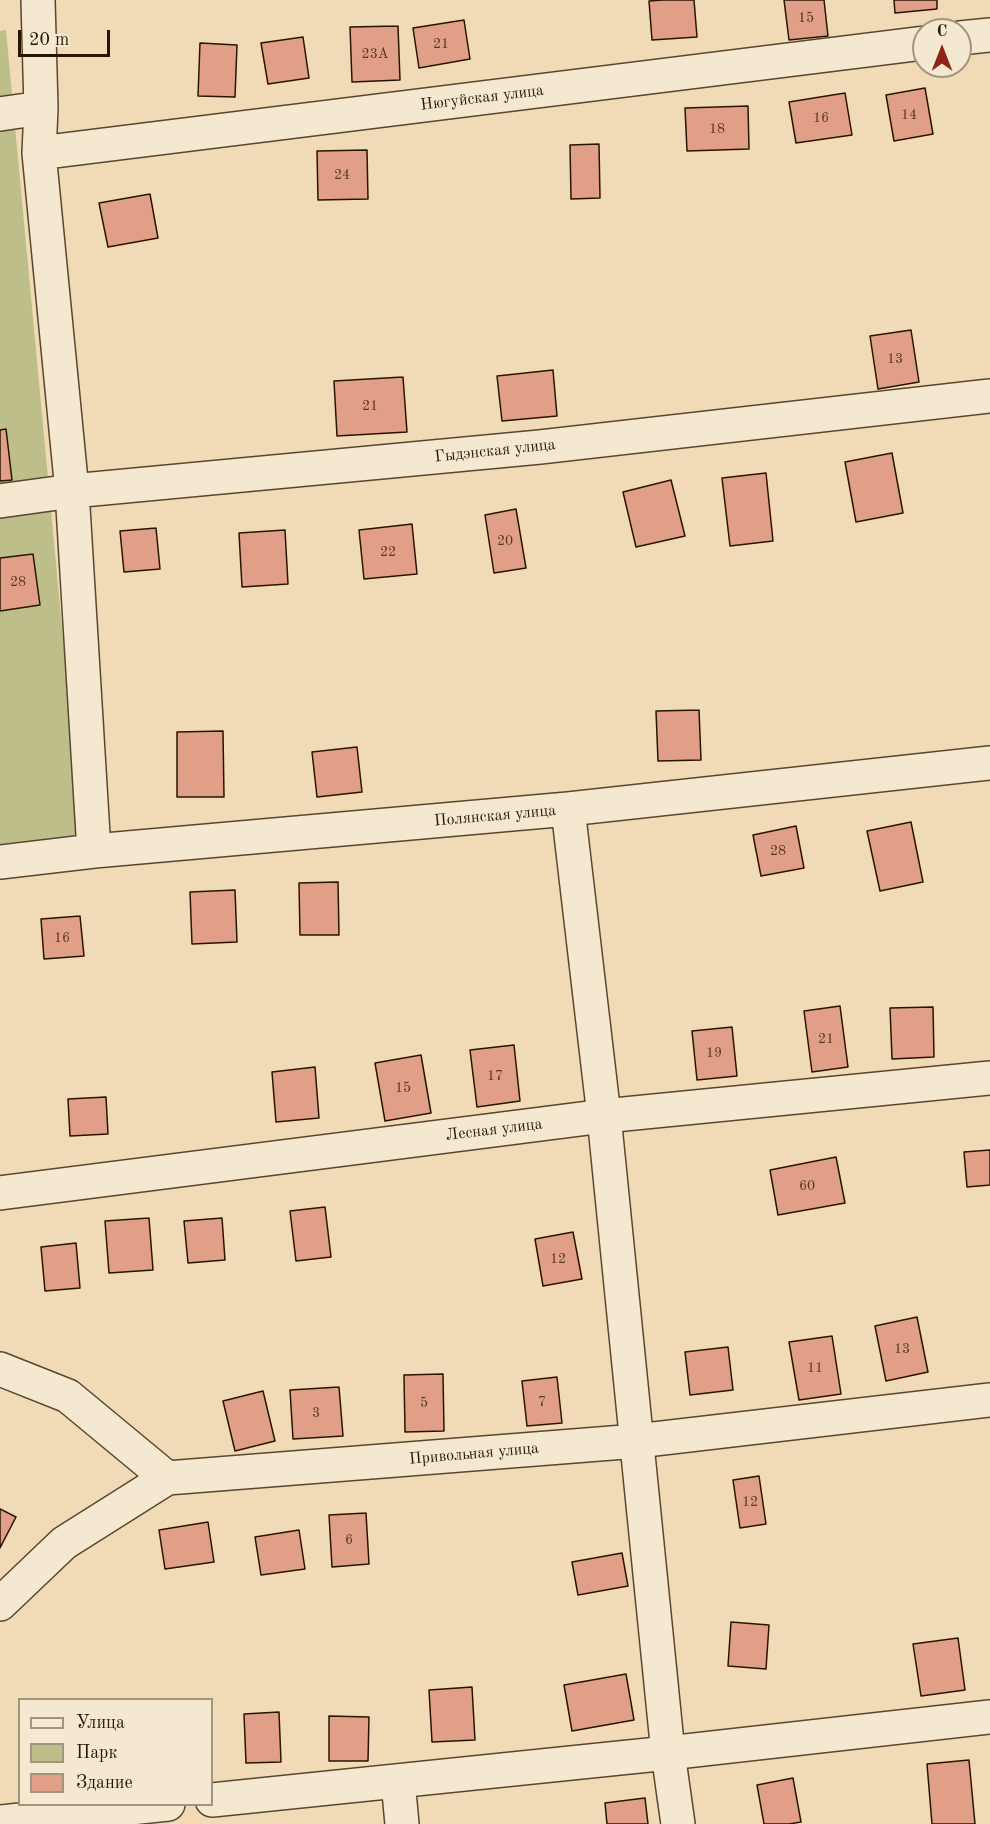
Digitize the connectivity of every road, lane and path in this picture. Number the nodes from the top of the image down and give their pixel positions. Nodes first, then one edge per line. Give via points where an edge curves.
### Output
1 (38, 0) edge
2 (990, 34) edge
3 (972, 36) edge
4 (912, 44) edge
5 (41, 108) junction
6 (0, 114) edge
7 (39, 153) junction
8 (990, 396) edge
9 (72, 491) junction
10 (0, 501) edge
11 (990, 763) edge
12 (568, 809) junction
13 (94, 851) junction
14 (0, 862) edge
15 (990, 1077) edge
16 (604, 1116) junction
17 (0, 1193) edge
18 (0, 1369) edge
19 (990, 1400) edge
20 (637, 1441) junction
21 (167, 1478) junction
22 (0, 1604) edge
23 (990, 1717) edge
24 (668, 1753) junction
25 (398, 1781) junction
26 (213, 1800) edge
27 (149, 1806) edge
28 (0, 1822) edge
29 (402, 1824) edge
30 (678, 1824) edge

1 - 5 street
2 - 3 street
4 - 7 street, Нюгуйская улица
5 - 6 street
5 - 7 street
7 - 9 street
8 - 9 street, Гыдэнская улица via 540,447
9 - 10 street, Гыдэнская улица
9 - 13 street
11 - 12 street, Полянская улица
12 - 13 street, Полянская улица
12 - 16 street
13 - 14 street, Полянская улица
15 - 16 street, Лесная улица
16 - 17 street, Лесная улица
16 - 20 street
18 - 21 street via 68,1396
19 - 20 street, Привольная улица
20 - 21 street, Привольная улица
20 - 24 street
21 - 22 street, Привольная улица via 64,1543
23 - 24 street
24 - 25 street
24 - 30 street
25 - 26 street
25 - 29 street
27 - 28 street

